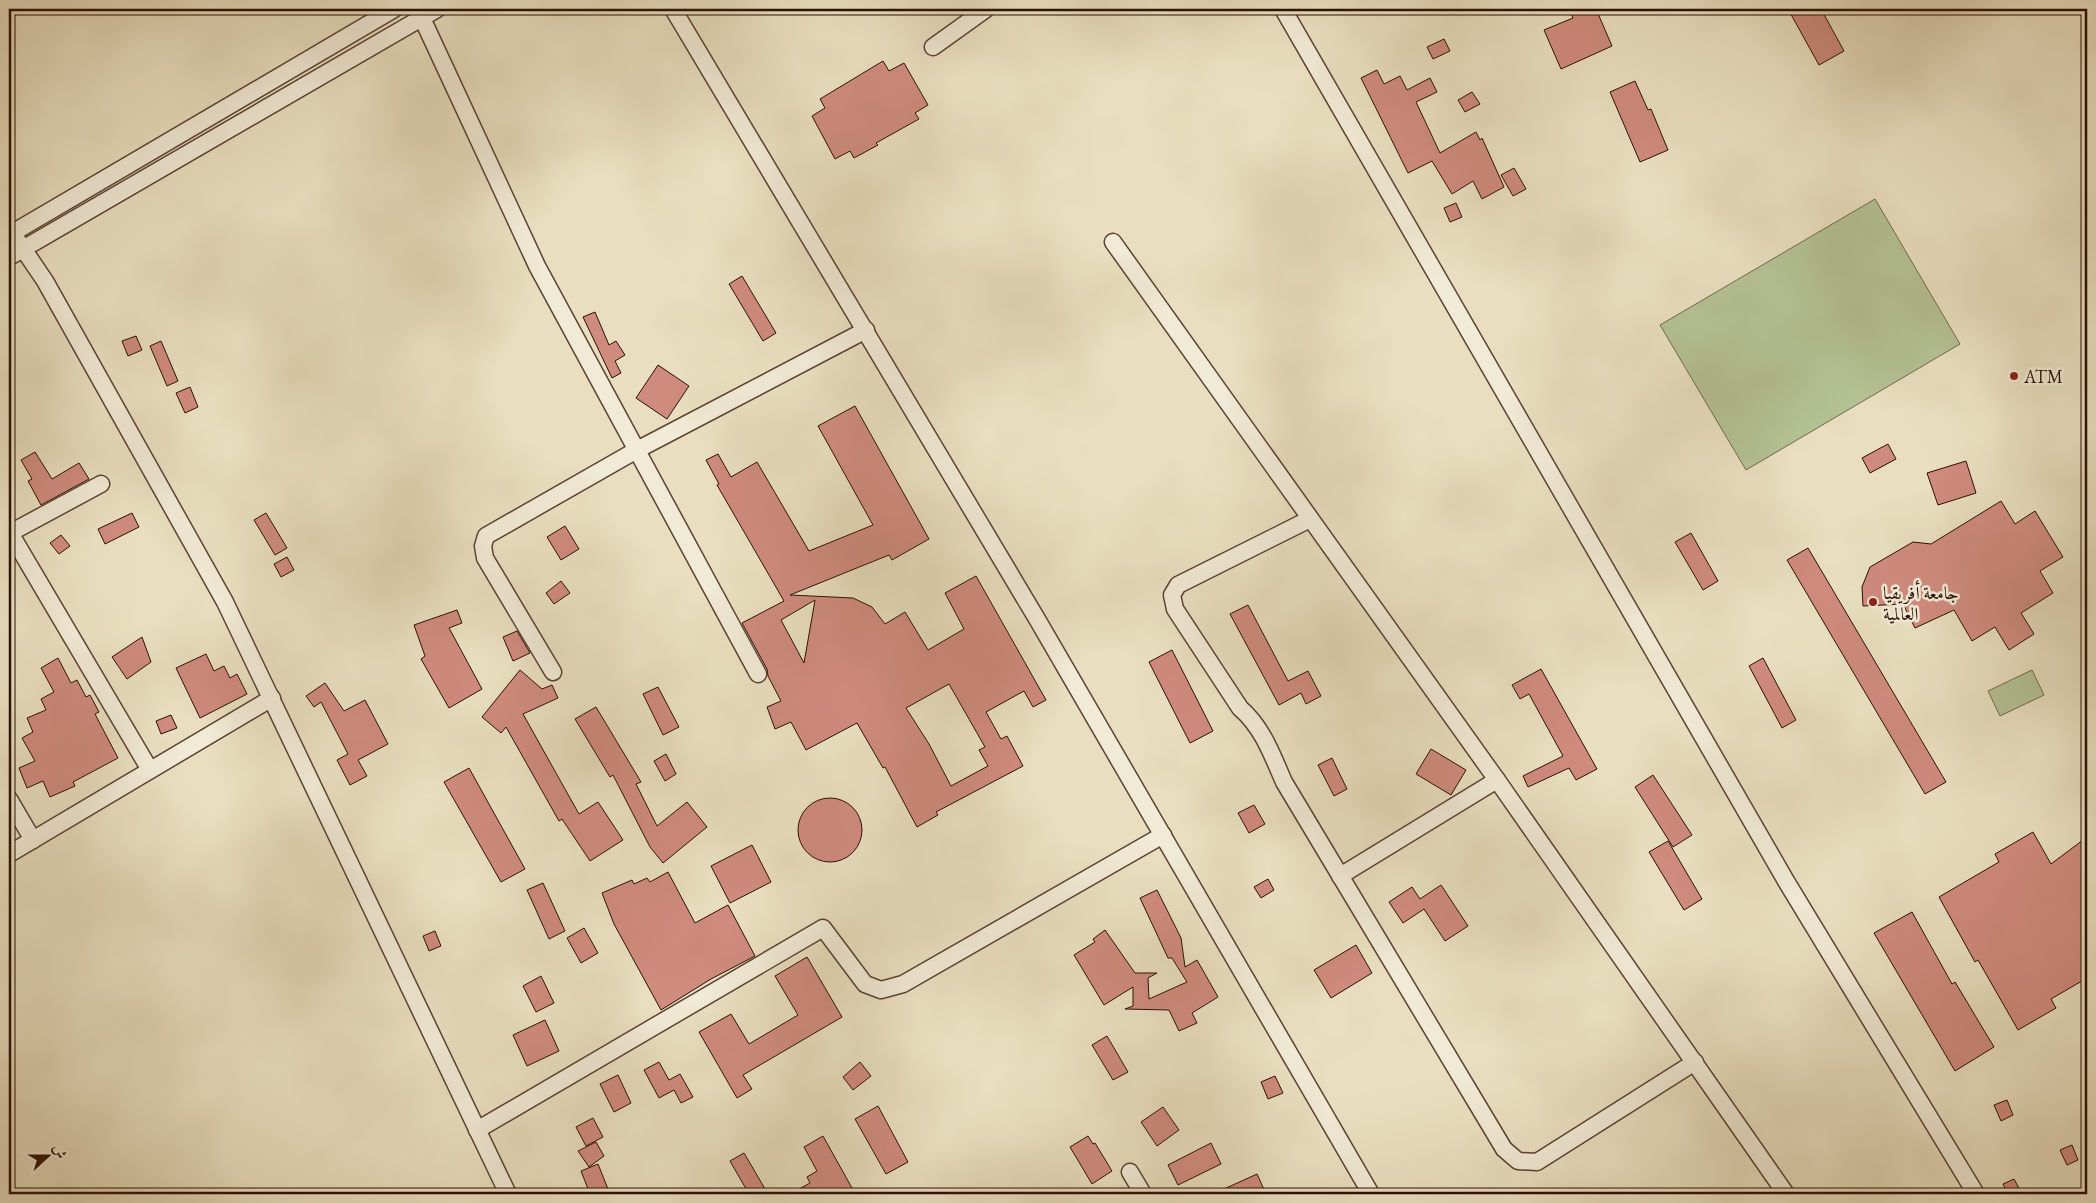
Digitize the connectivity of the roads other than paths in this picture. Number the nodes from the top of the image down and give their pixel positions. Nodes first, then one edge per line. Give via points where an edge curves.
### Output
1 (394, 9) edge
2 (437, 9) edge
3 (673, 9) edge
4 (986, 9) edge
5 (1283, 9) edge
6 (422, 18) junction
7 (933, 47) dead end
8 (10, 232) edge
9 (1112, 242) dead end
10 (15, 253) edge
11 (866, 330) junction
12 (635, 451) junction
13 (101, 484) dead end
14 (1310, 518) junction
15 (9, 532) edge
16 (553, 672) dead end
17 (758, 674) dead end
18 (272, 698) junction
19 (150, 770) junction
20 (1497, 780) junction
21 (9, 799) edge
22 (1163, 835) junction
23 (33, 840) junction
24 (9, 854) edge
25 (1340, 876) junction
26 (1695, 1062) junction
27 (477, 1130) junction
28 (1130, 1172) dead end
29 (508, 1194) edge
30 (1143, 1194) edge
31 (1371, 1194) edge
32 (1786, 1194) edge
33 (1976, 1194) edge

1 - 8 street
2 - 6 street
3 - 11 street
4 - 7 street
5 - 33 street via 1786,881
6 - 10 street
6 - 12 street via 537,266
8 - 10 street
9 - 14 street
10 - 18 street via 45,282 215,585
11 - 12 street
11 - 22 street
12 - 16 street via 486,536 483,546 486,558
12 - 17 street
13 - 15 street
14 - 20 street
14 - 25 street via 1178,586 1172,595 1175,609 1240,708 1262,734 1284,782
15 - 19 street
18 - 19 street
18 - 27 street
19 - 23 street
20 - 25 street
20 - 26 street
21 - 23 street
22 - 27 street via 903,984 889,988 881,990 865,984 823,928
22 - 31 street
23 - 24 street
25 - 26 street via 1504,1149 1518,1160 1536,1162 1549,1156
26 - 32 street
27 - 29 street
28 - 30 street

